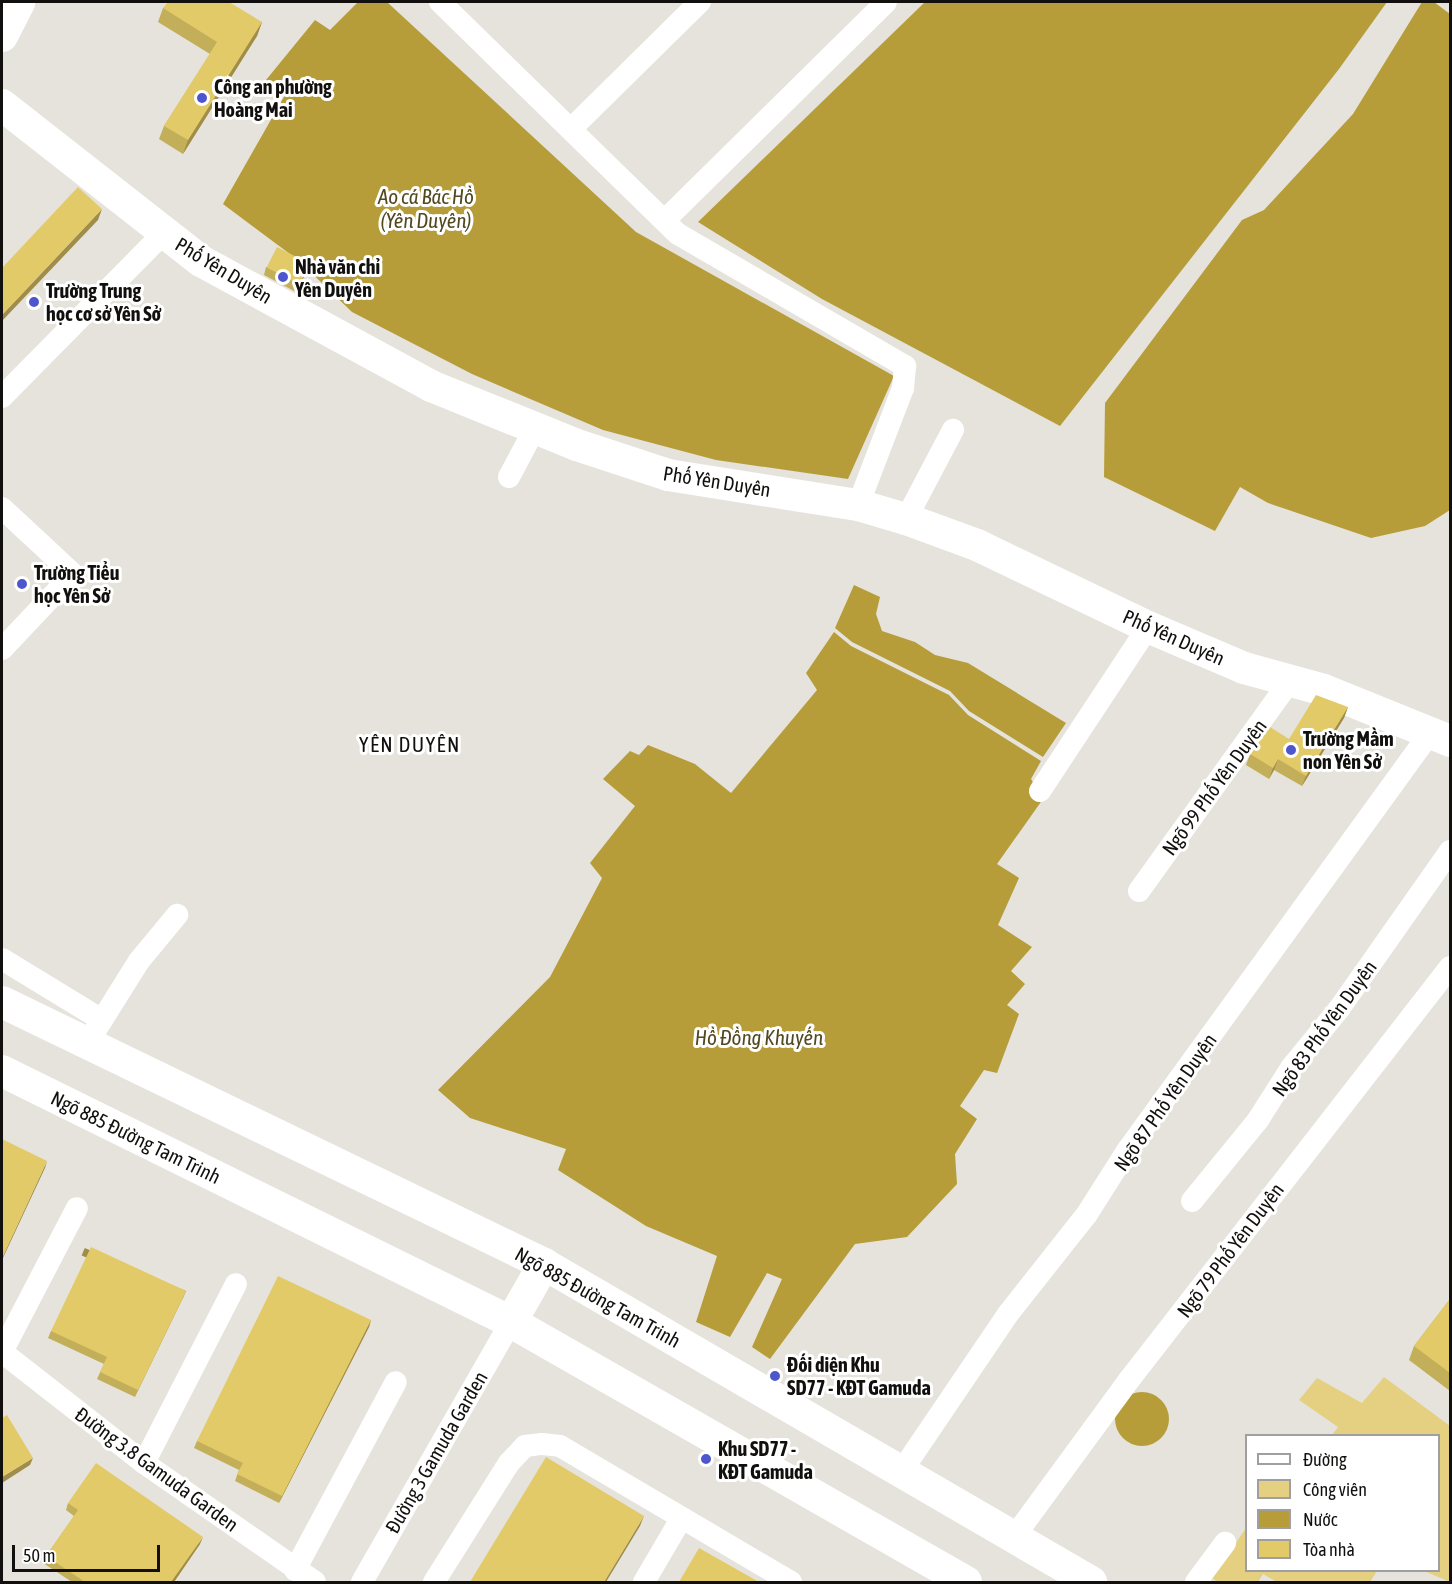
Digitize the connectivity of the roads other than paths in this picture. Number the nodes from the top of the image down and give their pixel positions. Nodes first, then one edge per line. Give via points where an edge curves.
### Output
1 (19, 2) edge
2 (700, 2) edge
3 (886, 2) edge
4 (452, 6) edge
5 (2, 36) edge
6 (2, 105) edge
7 (571, 129) junction
8 (665, 220) junction
9 (164, 233) junction
10 (2, 397) edge
11 (535, 428) junction
12 (953, 430) dead end
13 (509, 477) dead end
14 (858, 504) junction
15 (2, 508) edge
16 (906, 519) junction
17 (1148, 627) junction
18 (2, 649) edge
19 (1289, 682) junction
20 (1440, 737) edge
21 (1040, 791) dead end
22 (1450, 851) edge
23 (1139, 891) dead end
24 (177, 915) dead end
25 (2, 959) edge
26 (1450, 967) edge
27 (2, 1002) edge
28 (94, 1031) junction
29 (2, 1071) edge
30 (1192, 1201) dead end
31 (77, 1208) dead end
32 (544, 1264) junction
33 (236, 1284) dead end
34 (511, 1322) junction
35 (2, 1352) edge
36 (396, 1382) dead end
37 (144, 1463) junction
38 (902, 1472) junction
39 (681, 1519) junction
40 (1014, 1537) junction
41 (1225, 1543) dead end
42 (295, 1570) junction
43 (315, 1582) edge
44 (362, 1582) edge
45 (434, 1582) edge
46 (644, 1582) edge
47 (791, 1582) edge
48 (966, 1582) edge
49 (1091, 1582) edge
50 (1196, 1582) edge

1 - 5 street
2 - 7 street
3 - 8 street
4 - 7 street
6 - 9 street, Phố Yên Duyên
7 - 8 street
8 - 14 street via 678,234 905,366 903,388
9 - 10 street
9 - 11 street, Phố Yên Duyên via 201,261 432,386
11 - 13 street
11 - 14 street, Phố Yên Duyên via 689,480
12 - 16 street
14 - 16 street, Phố Yên Duyên
15 - 18 street via 74,574
16 - 17 street, Phố Yên Duyên via 1035,571
17 - 19 street, Phố Yên Duyên
17 - 21 street
19 - 20 street, Phố Yên Duyên via 1323,690
19 - 23 street, Ngõ 99 Phố Yên Duyên
20 - 38 street, Ngõ 87 Phố Yên Duyên via 1127,1151 1087,1214 1008,1314
22 - 30 street, Ngõ 83 Phố Yên Duyên via 1339,1009 1291,1068 1258,1120
24 - 28 street via 139,961
25 - 28 street, Ngõ 885 Đường Tam Trinh
26 - 40 street, Ngõ 79 Phố Yên Duyên via 1129,1380
27 - 28 street, Ngõ 885 Đường Tam Trinh
28 - 32 street, Ngõ 885 Đường Tam Trinh
29 - 34 street, Ngõ 885 Đường Tam Trinh
31 - 35 street
32 - 34 street
32 - 38 street, Ngõ 885 Đường Tam Trinh
33 - 37 street
34 - 44 street, Đường 3 Gamuda Garden
34 - 48 street, Ngõ 885 Đường Tam Trinh
35 - 37 street, Đường 3.8 Gamuda Garden
36 - 42 street
37 - 42 street, Đường 3.8 Gamuda Garden
38 - 40 street, Ngõ 885 Đường Tam Trinh
39 - 45 street via 560,1446 525,1446 509,1463
39 - 46 street
39 - 47 street
40 - 49 street, Ngõ 885 Đường Tam Trinh
41 - 50 street
42 - 43 street, Đường 3.8 Gamuda Garden

